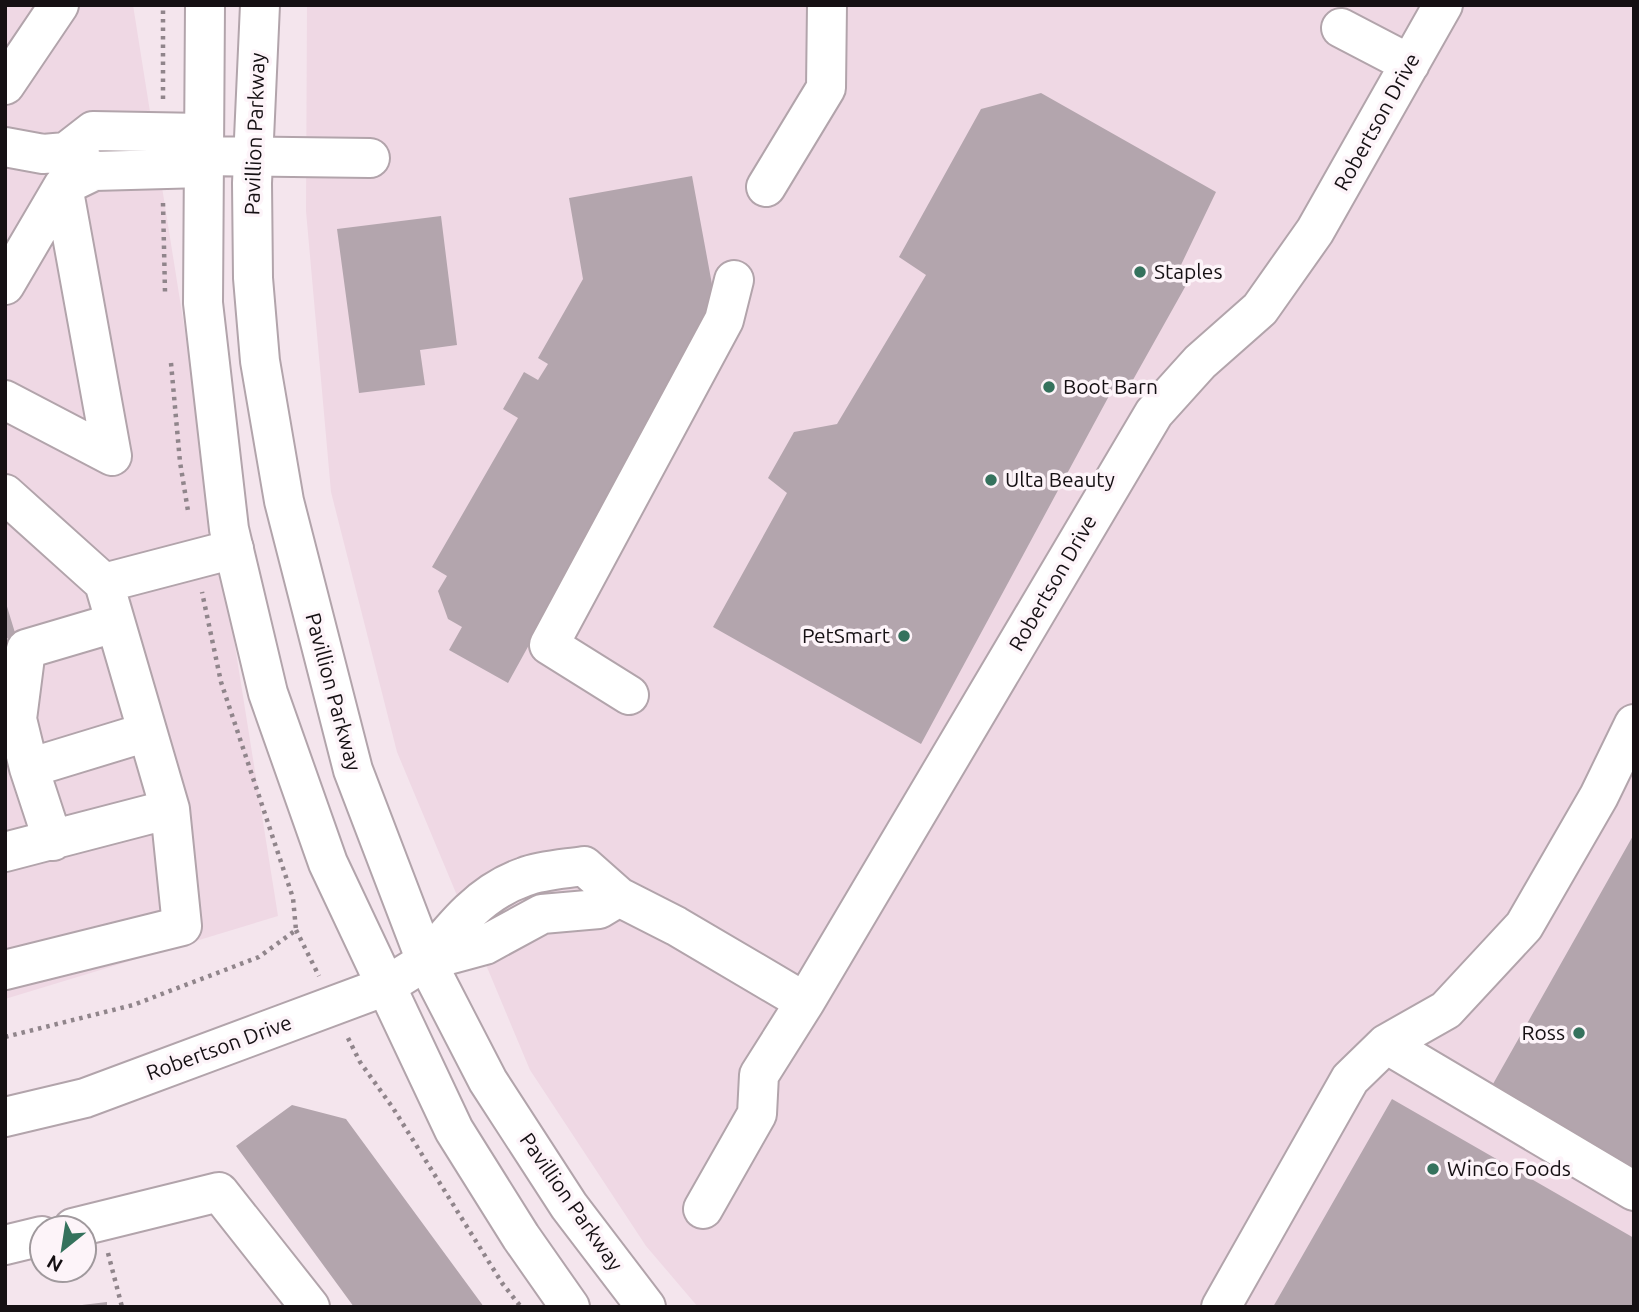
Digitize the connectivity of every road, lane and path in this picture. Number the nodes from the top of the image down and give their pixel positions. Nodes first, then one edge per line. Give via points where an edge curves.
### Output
1 (59, 5) edge
2 (163, 5) edge
3 (205, 5) edge
4 (260, 5) edge
5 (827, 5) edge
6 (1443, 5) edge
7 (1341, 29) dead end
8 (1410, 64) junction
9 (5, 85) edge
10 (5, 147) edge
11 (163, 151) junction
12 (203, 152) junction
13 (253, 154) junction
14 (370, 158) dead end
15 (74, 170) junction
16 (766, 187) dead end
17 (734, 280) dead end
18 (5, 285) edge
19 (165, 295) dead end
20 (170, 350) dead end
21 (5, 400) edge
22 (5, 494) edge
23 (234, 549) junction
24 (196, 559) junction
25 (104, 583) junction
26 (114, 623) junction
27 (629, 695) dead end
28 (1634, 724) edge
29 (147, 732) junction
30 (29, 768) junction
31 (170, 809) junction
32 (53, 841) junction
33 (5, 852) edge
34 (296, 930) junction
35 (426, 961) junction
36 (5, 970) edge
37 (386, 986) junction
38 (805, 1002) junction
39 (333, 1005) junction
40 (5, 1037) edge
41 (1386, 1044) junction
42 (5, 1117) edge
43 (1634, 1191) edge
44 (703, 1209) dead end
45 (98, 1222) edge
46 (28, 1239) edge
47 (5, 1245) edge
48 (98, 1252) edge
49 (122, 1307) edge
50 (310, 1307) edge
51 (521, 1307) edge
52 (570, 1307) edge
53 (646, 1307) edge
54 (1221, 1307) edge

1 - 9 main road
2 - 11 path
3 - 12 main road
4 - 13 main road, Pavillion Parkway
5 - 16 main road via 826,88
6 - 8 main road, Robertson Drive
7 - 8 main road
8 - 38 main road, Robertson Drive via 1315,231 1260,309 1200,362 1154,412
10 - 15 main road via 43,154
11 - 12 main road
11 - 15 main road via 93,131
11 - 19 path
12 - 13 main road
12 - 23 main road via 203,303
13 - 14 main road
13 - 35 main road, Pavillion Parkway via 253,278 259,347 284,501 353,770
15 - 18 main road
15 - 21 main road via 112,456
17 - 27 main road via 724,320 549,645
20 - 24 path via 180,461
22 - 25 main road
23 - 24 main road
23 - 37 main road via 268,693 328,863
24 - 25 main road
24 - 34 path via 221,682 293,898
25 - 26 main road
26 - 29 main road
26 - 30 main road via 26,649 17,719
28 - 41 main road via 1599,796 1524,926 1446,1010
29 - 30 main road
29 - 31 main road
30 - 32 main road
31 - 32 main road
31 - 36 main road via 182,926
32 - 33 main road
34 - 39 path
34 - 40 path via 258,957 133,1004
35 - 37 main road, Robertson Drive
35 - 38 main road, Robertson Drive via 467,910 524,877 584,866 619,897
35 - 53 main road, Pavillion Parkway via 488,1081 569,1206
37 - 39 main road, Robertson Drive
37 - 52 main road via 454,1130
38 - 44 main road via 759,1075 757,1114
39 - 42 main road, Robertson Drive via 85,1098
39 - 51 path via 360,1062
41 - 43 main road
41 - 54 main road via 1350,1079
45 - 50 main road via 219,1192
46 - 47 main road
48 - 49 path

